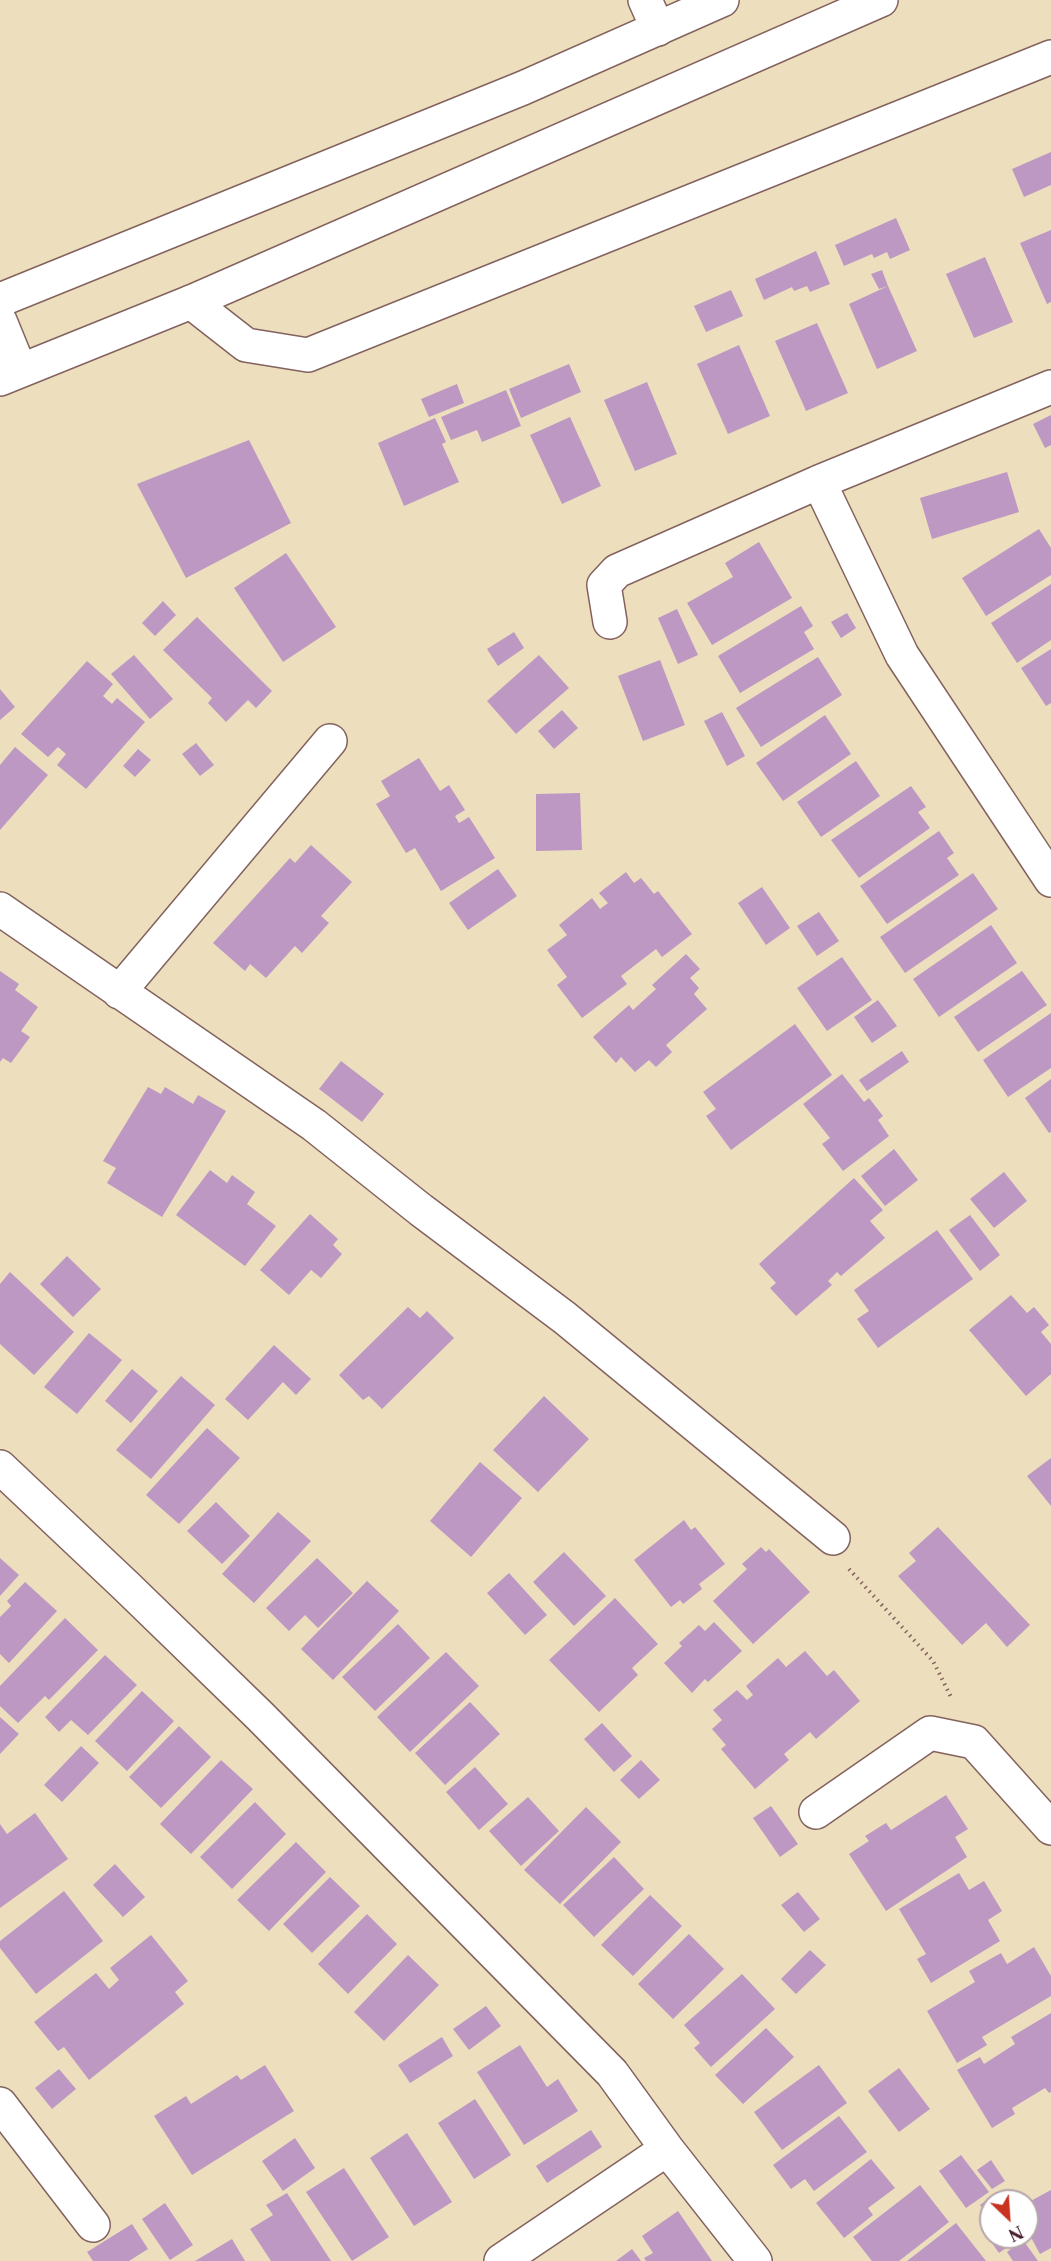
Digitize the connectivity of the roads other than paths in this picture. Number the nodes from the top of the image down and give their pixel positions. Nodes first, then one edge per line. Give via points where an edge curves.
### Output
1 (722, 0) edge
2 (881, 0) edge
3 (651, 14) edge
4 (1051, 57) edge
5 (0, 300) edge
6 (191, 302) junction
7 (0, 321) edge
8 (10, 375) edge
9 (1051, 387) edge
10 (819, 482) junction
11 (610, 622) dead end
12 (330, 741) dead end
13 (1051, 880) edge
14 (0, 909) edge
15 (119, 992) junction
16 (0, 1467) edge
17 (833, 1539) road end
18 (816, 1812) dead end
19 (1051, 1828) edge
20 (0, 2104) edge
21 (667, 2149) junction
22 (93, 2225) dead end
23 (501, 2261) edge
24 (755, 2261) edge

1 - 3 street
2 - 6 street
3 - 5 street via 512,93
4 - 6 street via 309,355 246,345
6 - 8 street
7 - 8 street
9 - 10 street
10 - 11 street via 617,571 604,585
10 - 13 street via 902,655
12 - 15 street
14 - 15 street
15 - 17 street via 314,1125 565,1318
16 - 21 street via 260,1716 612,2073
18 - 19 street via 930,1733 974,1742
20 - 22 street
21 - 23 street
21 - 24 street

